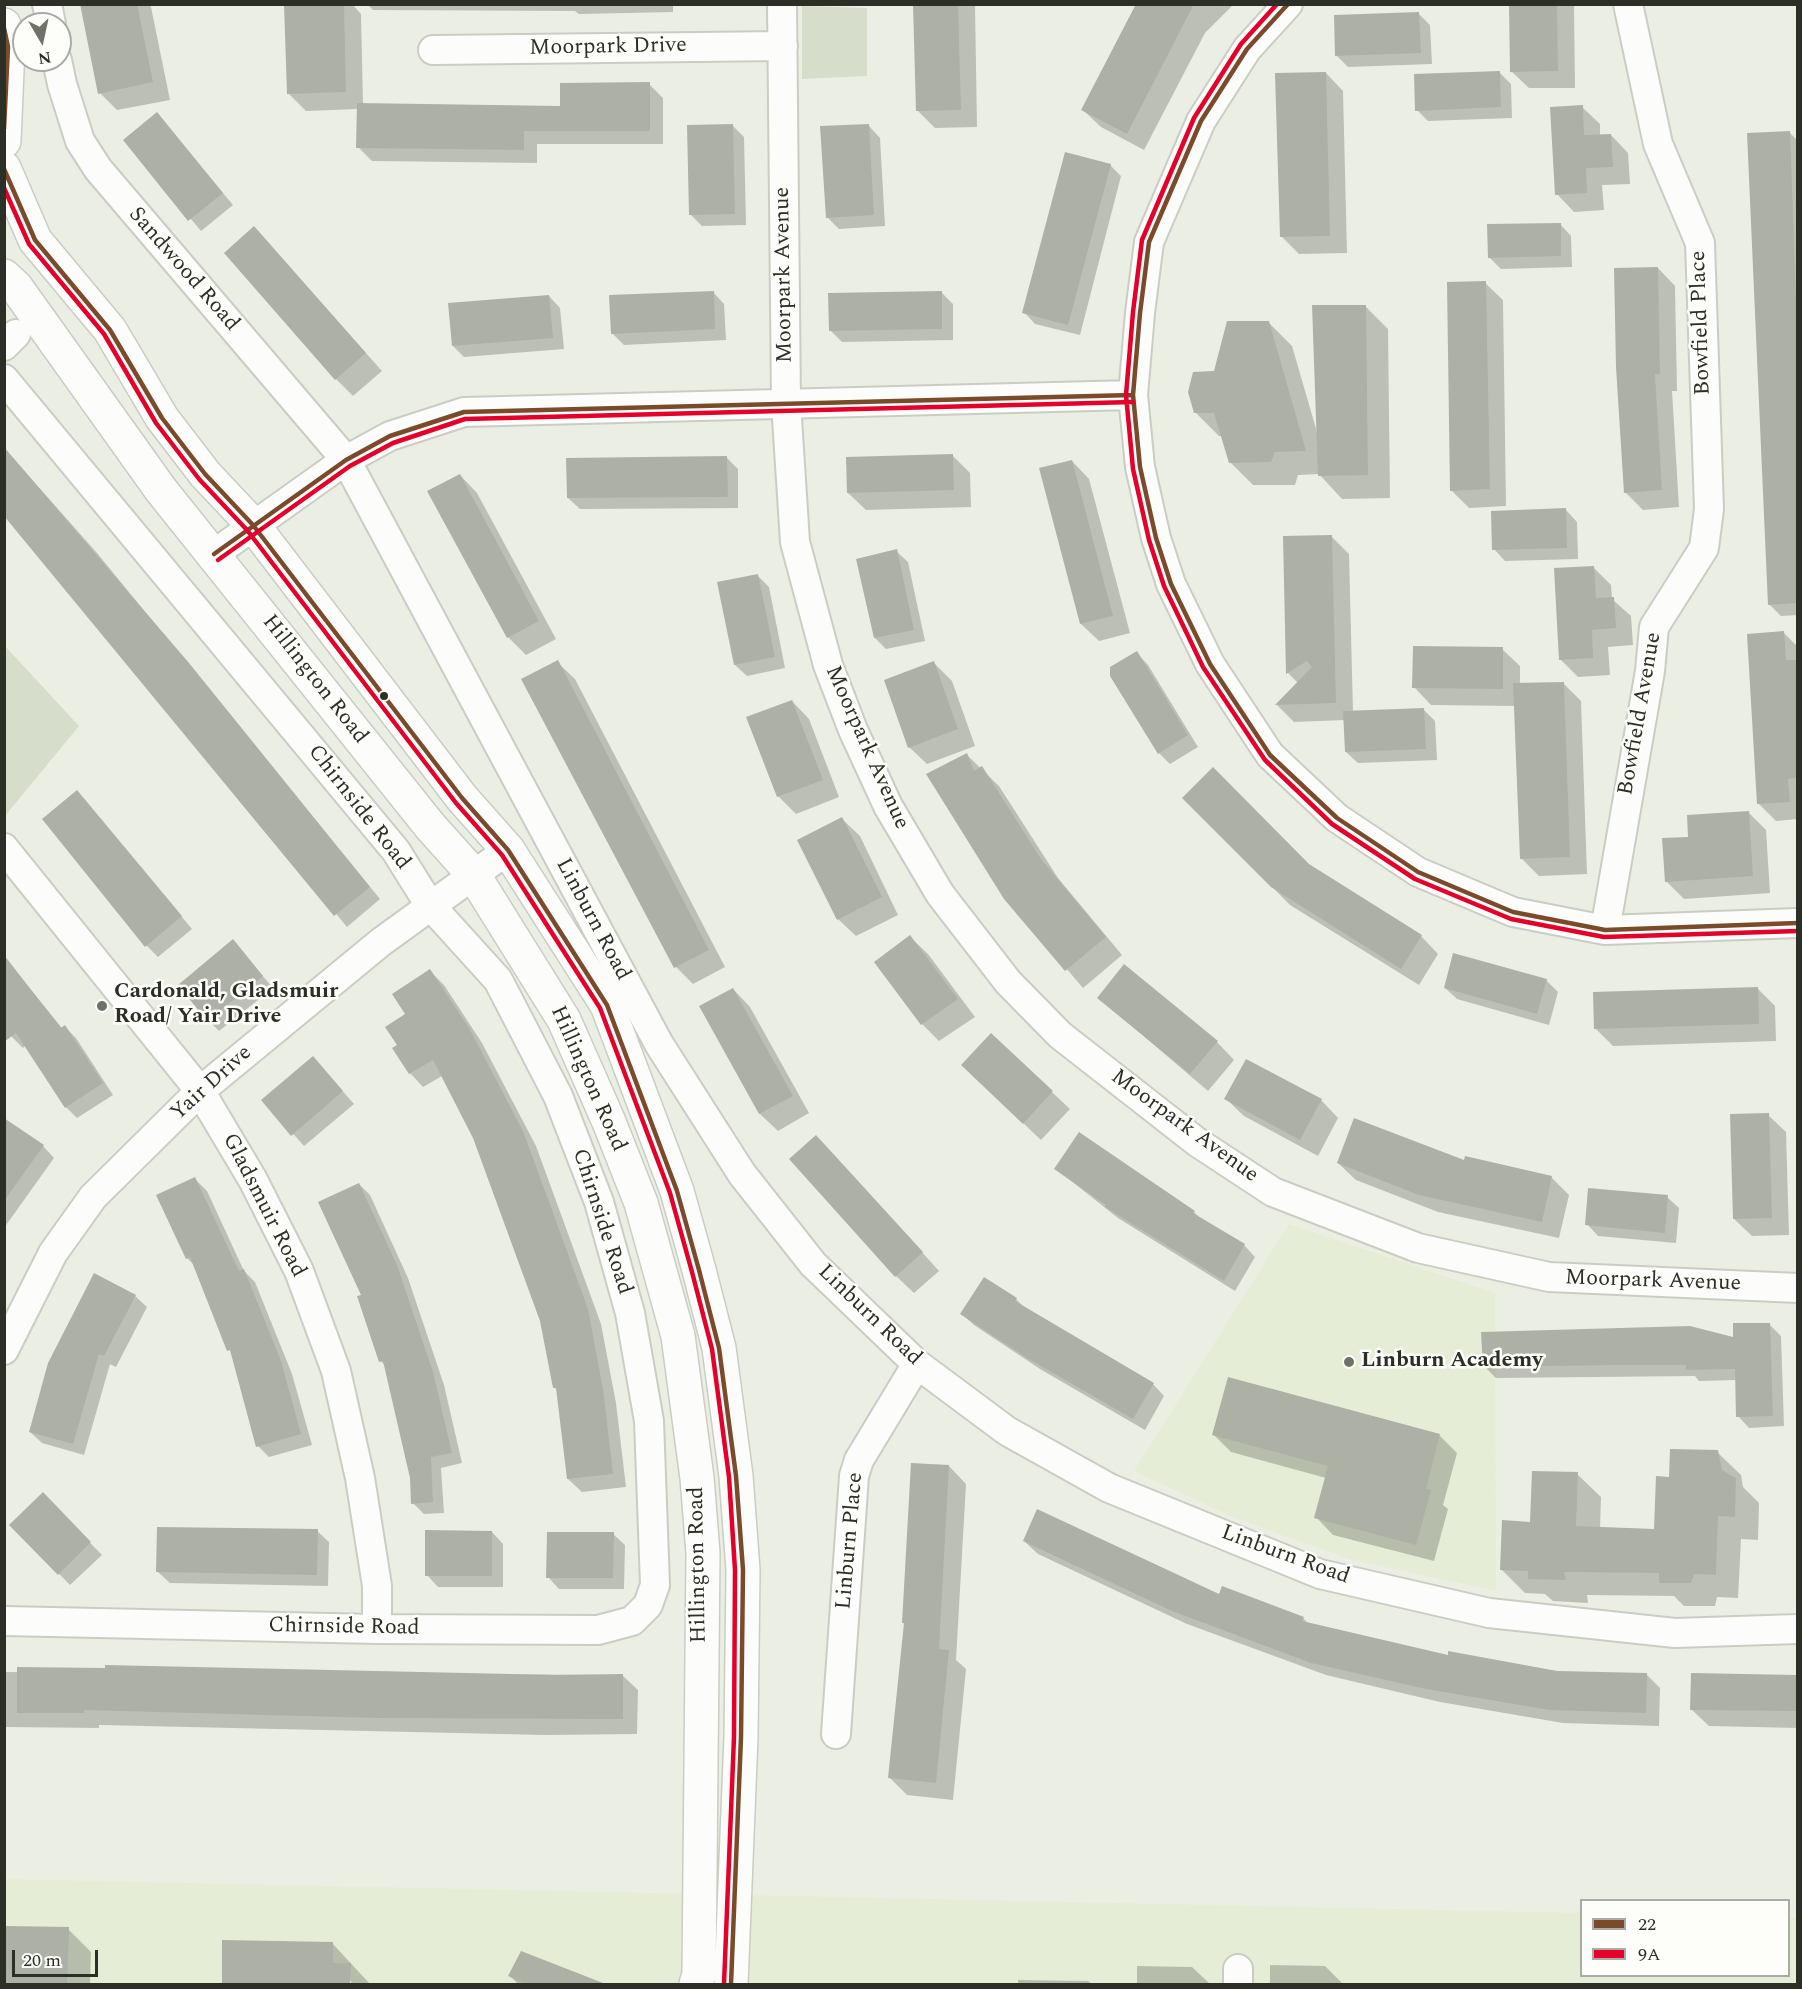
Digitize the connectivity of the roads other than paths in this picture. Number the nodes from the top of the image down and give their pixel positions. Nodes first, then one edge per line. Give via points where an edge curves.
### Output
1 (782, 4) edge
2 (1288, 4) edge
3 (1628, 4) edge
4 (4, 26) edge
5 (783, 46) junction
6 (433, 50) dead end
7 (60, 72) edge
8 (4, 141) edge
9 (5, 177) edge
10 (4, 276) edge
11 (4, 379) edge
12 (1133, 395) junction
13 (786, 403) junction
14 (346, 460) junction
15 (1709, 509) joint
16 (253, 525) junction
17 (214, 554) junction
18 (4, 848) edge
19 (508, 850) junction
20 (472, 874) junction
21 (429, 904) junction
22 (1797, 923) edge
23 (1605, 930) junction
24 (200, 1091) junction
25 (1797, 1288) edge
26 (4, 1350) edge
27 (917, 1364) junction
28 (4, 1621) edge
29 (377, 1629) junction
30 (1797, 1629) edge
31 (836, 1734) dead end
32 (696, 1984) edge
33 (731, 1984) edge

1 - 5 street, Moorpark Avenue
2 - 12 street via 1247,49 1202,121 1149,242
3 - 15 street, Bowfield Place via 1658,144 1700,243
4 - 8 main road via 8,47
5 - 6 street, Moorpark Drive
5 - 13 street, Moorpark Avenue
7 - 14 street, Sandwood Road via 80,141 98,170
9 - 16 main road, Hillington Road via 35,240 110,330 169,427 205,474
10 - 17 main road, Hillington Road via 161,490
11 - 21 street, Chirnside Road via 396,851
12 - 13 street
12 - 23 street via 1140,466 1171,584 1210,664 1270,755 1337,818 1418,872 1513,912
13 - 14 street via 464,412 390,436
13 - 25 street, Moorpark Avenue via 795,542 828,665 853,730 888,806 940,894 1008,982 1060,1035 1197,1142 1272,1191 1418,1248 1549,1277
14 - 16 street
14 - 27 street, Linburn Road via 659,1044 742,1174 813,1264
15 - 23 street, Bowfield Avenue via 1704,548 1654,627
16 - 17 street
16 - 19 main road, Hillington Road via 462,798
17 - 20 main road, Hillington Road
18 - 24 street, Gladsmuir Road
19 - 20 street, Yair Drive
19 - 33 main road, Hillington Road via 607,1005 677,1191 719,1348 743,1570
20 - 21 street, Yair Drive
20 - 32 main road, Hillington Road via 564,1020 641,1203 678,1336 703,1553
21 - 24 street, Yair Drive
21 - 29 street, Chirnside Road via 498,980 558,1096 599,1202 630,1313 649,1421 655,1586 648,1605 632,1621 598,1629
22 - 23 street
24 - 26 street, Yair Drive via 93,1197 53,1253
24 - 29 street, Gladsmuir Road via 253,1180 298,1271 336,1371 377,1586
27 - 30 street, Linburn Road via 1007,1431 1109,1488 1320,1574 1489,1613 1675,1633
27 - 31 street, Linburn Place via 859,1460 855,1476
28 - 29 street, Chirnside Road

